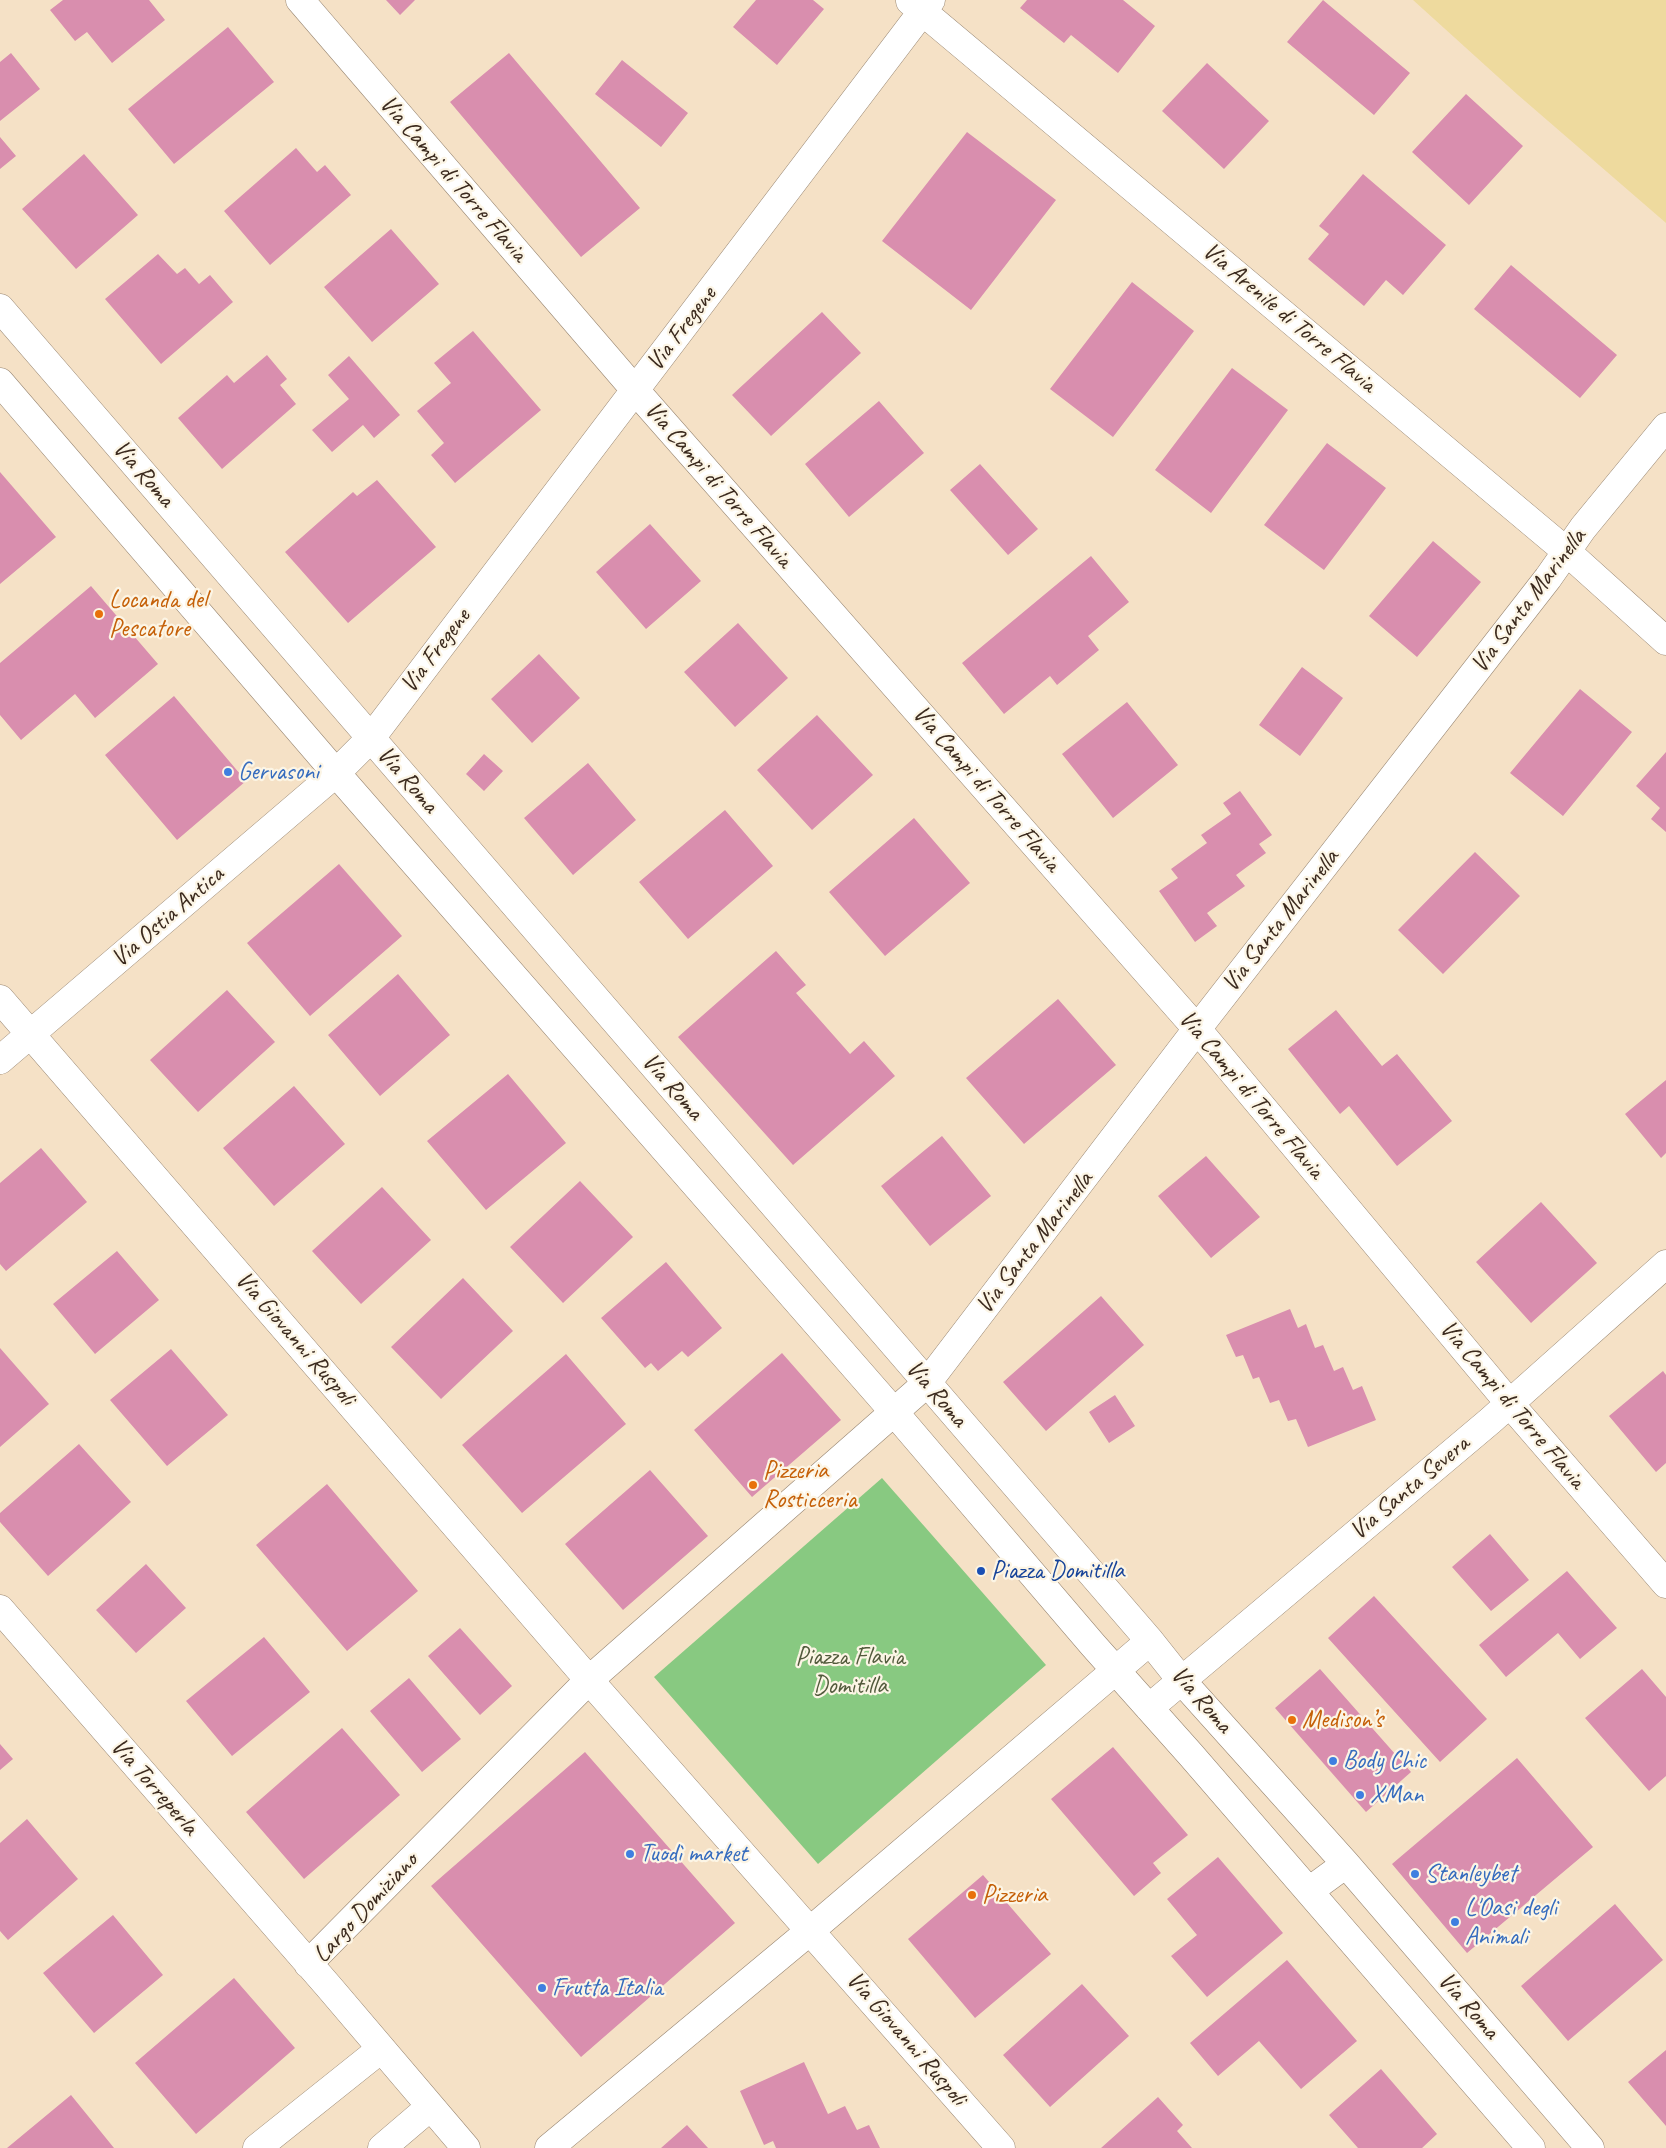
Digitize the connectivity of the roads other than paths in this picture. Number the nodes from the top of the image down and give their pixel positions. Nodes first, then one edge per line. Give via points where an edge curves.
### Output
1 (300, 0) edge
2 (921, 4) edge
3 (0, 308) edge
4 (0, 382) edge
5 (634, 390) junction
6 (1666, 427) edge
7 (1566, 551) junction
8 (1666, 640) edge
9 (371, 738) junction
10 (336, 773) junction
11 (0, 999) edge
12 (1197, 1029) junction
13 (31, 1034) junction
14 (0, 1060) edge
15 (1666, 1264) edge
16 (927, 1383) junction
17 (1510, 1404) junction
18 (894, 1412) junction
19 (1666, 1584) edge
20 (0, 1609) edge
21 (1150, 1641) junction
22 (1115, 1670) junction
23 (589, 1680) junction
24 (1181, 1680) junction
25 (1149, 1708) junction
26 (1346, 1864) junction
27 (1309, 1892) junction
28 (811, 1930) junction
29 (308, 1964) junction
30 (381, 2049) junction
31 (430, 2106) junction
32 (257, 2148) edge
33 (382, 2148) edge
34 (466, 2148) edge
35 (549, 2148) edge
36 (1001, 2148) edge
37 (1531, 2148) edge
38 (1590, 2148) edge

1 - 5 street, Via Campi di Torre Flavia
2 - 5 street, Via Fregene
2 - 7 street, Via Arenile di Torre Flavia
3 - 9 street, Via Roma
4 - 10 street, Via Roma
5 - 9 street, Via Fregene
5 - 12 street, Via Campi di Torre Flavia
6 - 7 street, Via Santa Marinella
7 - 8 street, Via Arenile di Torre Flavia
7 - 12 street, Via Santa Marinella
9 - 10 street, Via Fregene
9 - 16 street, Via Roma
10 - 13 street, Via Ostia Antica
10 - 18 street, Via Roma
11 - 13 street, Via Giovanni Ruspoli
12 - 16 street, Via Santa Marinella
12 - 17 street, Via Campi di Torre Flavia
13 - 14 street, Via Ostia Antica
13 - 23 street, Via Giovanni Ruspoli
15 - 17 street, Via Santa Severa
16 - 18 street, Via Santa Marinella
16 - 21 street, Via Roma
17 - 19 street, Via Campi di Torre Flavia
17 - 24 street, Via Santa Severa
18 - 22 street, Via Roma
18 - 23 street
20 - 29 street, Via Torreperla
21 - 22 street
21 - 24 street, Via Roma
22 - 25 street, Via Roma
22 - 28 street
23 - 28 street
23 - 29 street, Largo Domiziano
24 - 25 street, Via Santa Severa
24 - 26 street, Via Roma
25 - 27 street, Via Roma
26 - 27 street
26 - 38 street, Via Roma
27 - 37 street, Via Roma
28 - 35 street
28 - 36 street, Via Giovanni Ruspoli
29 - 30 street, Largo Domiziano
30 - 31 street, Largo Domiziano
30 - 32 street
31 - 33 street
31 - 34 street, Largo Domiziano

